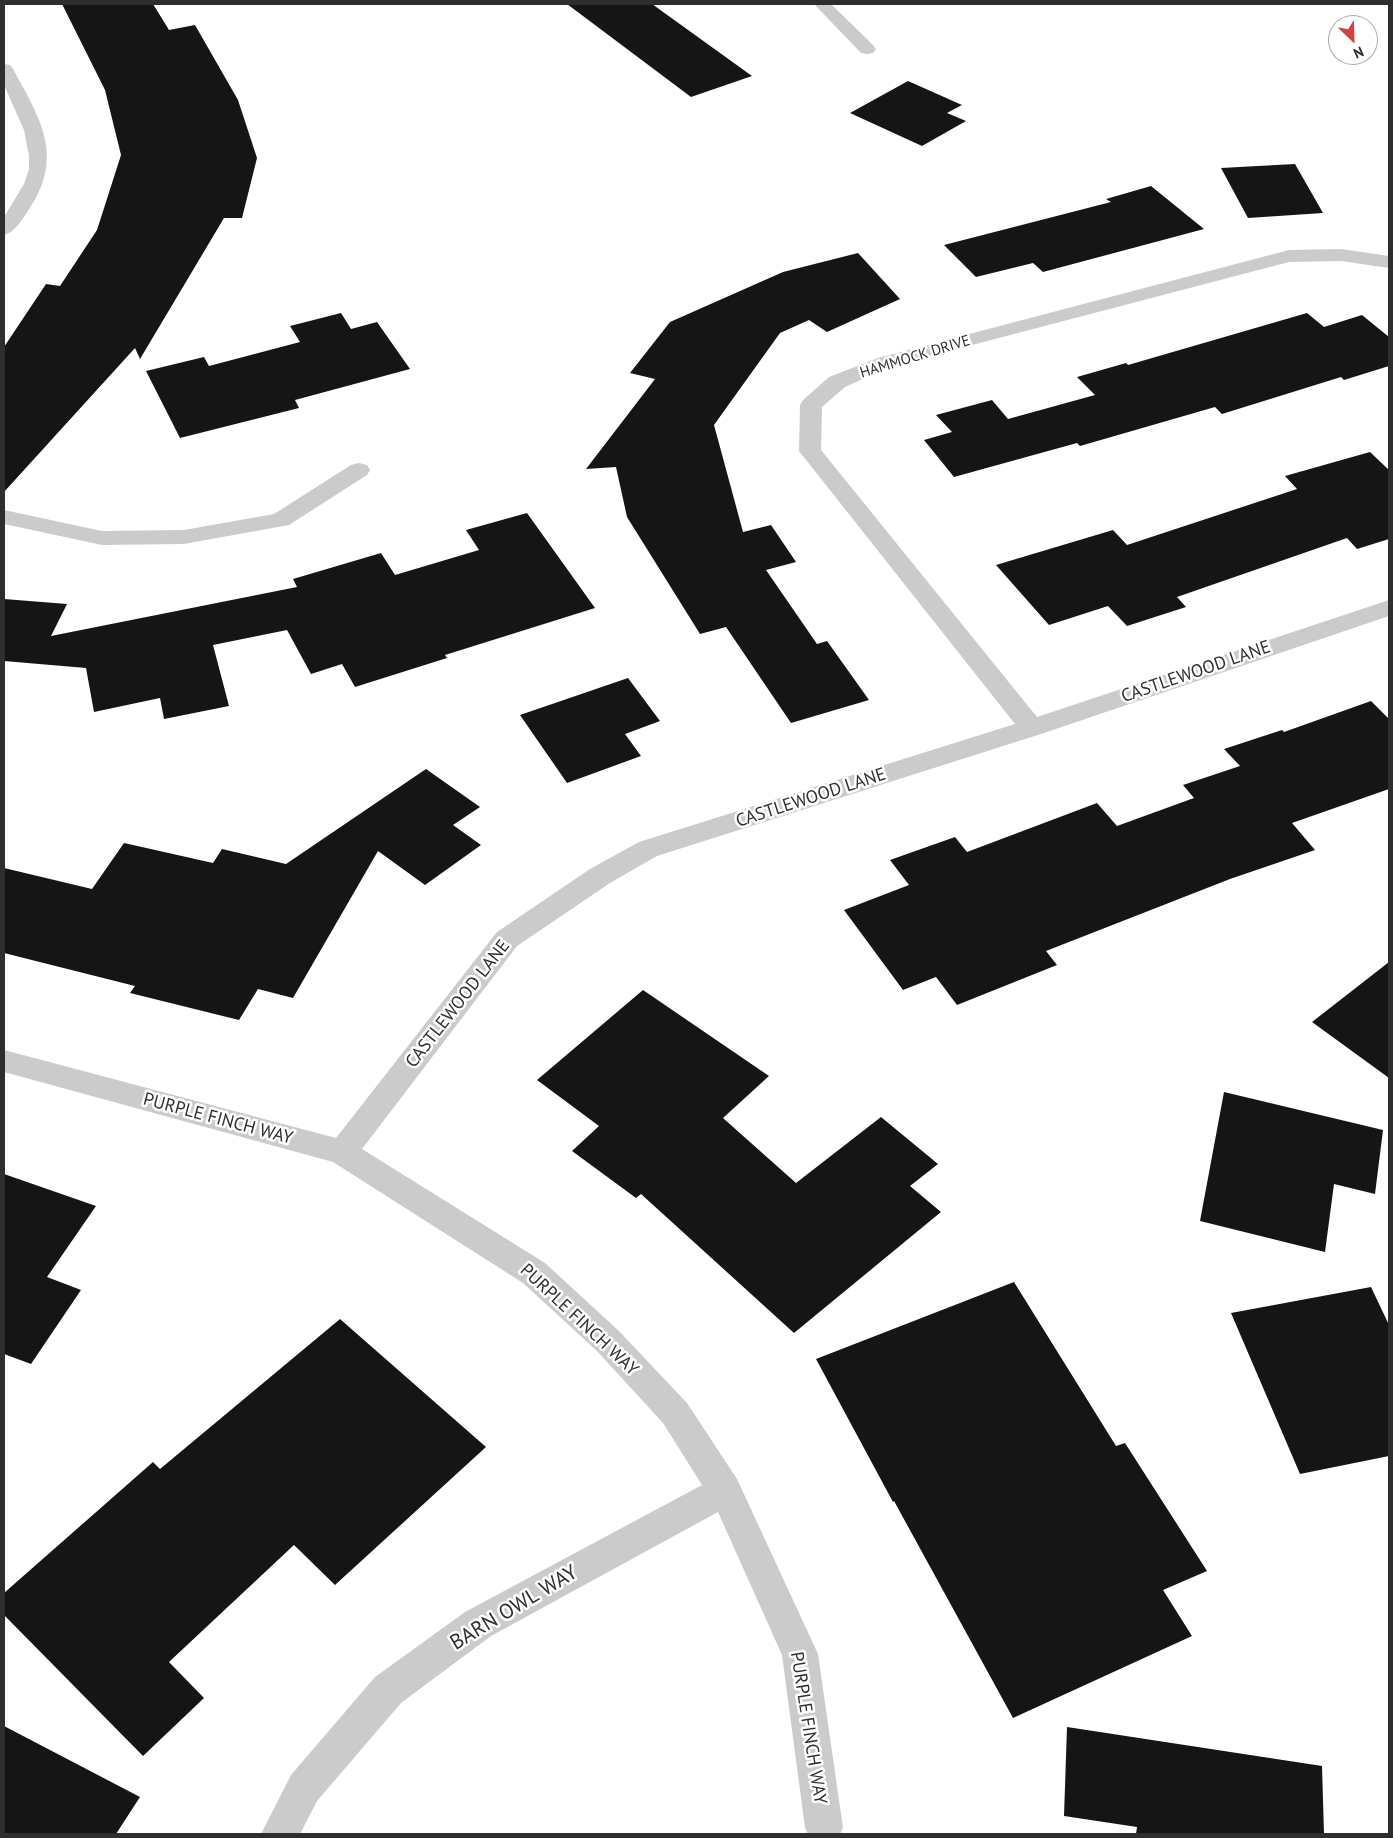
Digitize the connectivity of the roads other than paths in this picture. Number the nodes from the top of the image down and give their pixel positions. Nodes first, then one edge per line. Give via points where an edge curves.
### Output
1 (822, 4) edge
2 (868, 49) dead end
3 (4, 69) edge
4 (10, 92) edge
5 (4, 229) edge
6 (1389, 262) edge
7 (358, 470) dead end
8 (4, 517) edge
9 (1389, 608) edge
10 (1032, 728) junction
11 (4, 1061) edge
12 (342, 1152) junction
13 (725, 1490) junction
14 (824, 1828) dead end
15 (280, 1834) edge

1 - 2 street
3 - 4 street
4 - 5 street via 36,140 38,171 20,210
6 - 10 street, HAMMOCK DRIVE via 1341,255 1289,256 885,362 837,382 811,405 810,450
7 - 8 street via 281,520 184,537 102,538
9 - 10 street, CASTLEWOOD LANE
10 - 12 street, CASTLEWOOD LANE via 648,849 600,876 507,939
11 - 12 street, PURPLE FINCH WAY
12 - 13 street, PURPLE FINCH WAY via 534,1274 608,1341 675,1413
13 - 14 street, PURPLE FINCH WAY via 800,1654
13 - 15 street, BARN OWL WAY via 478,1624 388,1690 304,1788

